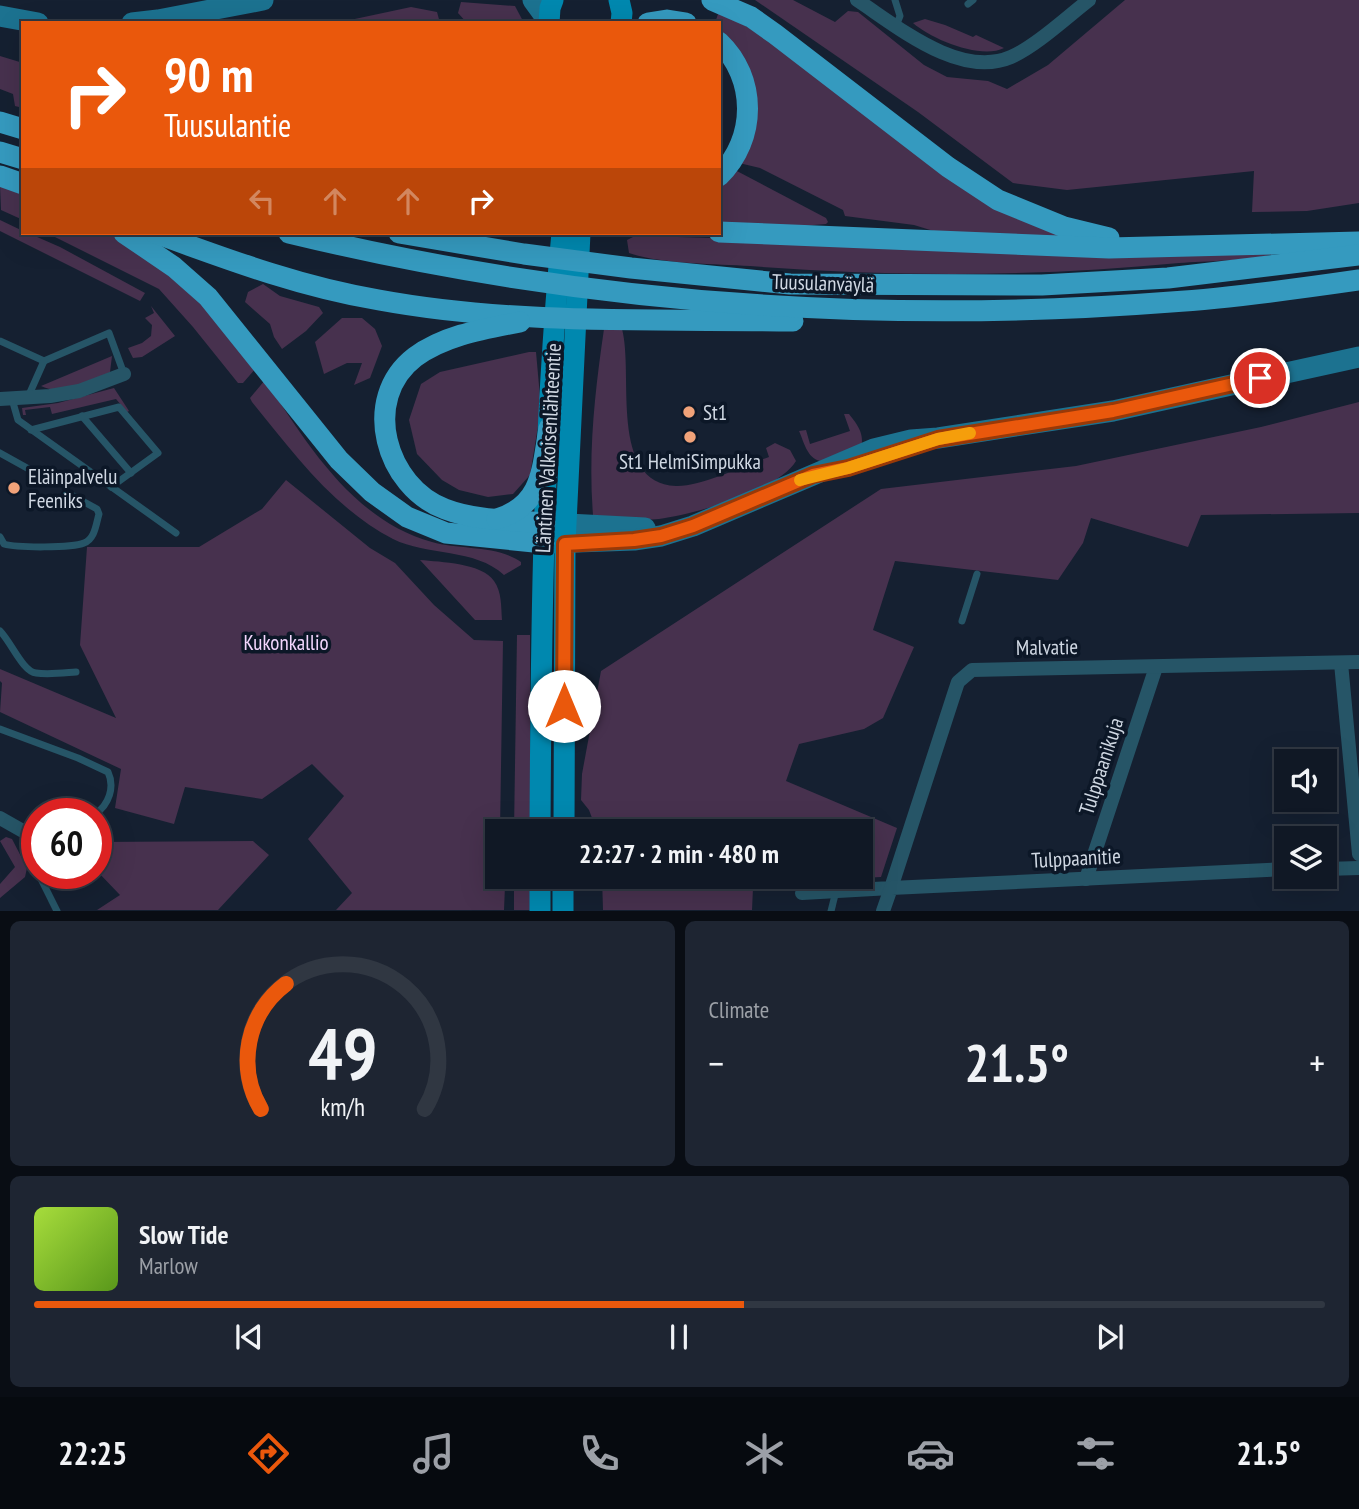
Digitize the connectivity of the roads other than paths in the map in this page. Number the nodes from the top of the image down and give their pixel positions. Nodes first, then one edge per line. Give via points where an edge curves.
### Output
1 (263, 0) edge
2 (533, 0) edge
3 (553, 0) edge
4 (619, 0) edge
5 (712, 0) edge
6 (857, 0) edge
7 (895, 0) edge
8 (1089, 0) edge
9 (0, 16) edge
10 (27, 21) edge
11 (149, 21) edge
12 (548, 21) edge
13 (549, 21) edge
14 (621, 21) edge
15 (896, 26) junction
16 (721, 44) edge
17 (0, 122) edge
18 (21, 128) edge
19 (0, 152) edge
20 (21, 158) edge
21 (721, 173) edge
22 (0, 176) edge
23 (21, 183) edge
24 (721, 232) edge
25 (127, 235) edge
26 (160, 235) edge
27 (297, 235) edge
28 (411, 235) edge
29 (562, 235) edge
30 (580, 235) edge
31 (1359, 242) edge
32 (1173, 247) junction
33 (1359, 255) edge
34 (1359, 280) edge
35 (924, 312) junction
36 (519, 319) junction
37 (0, 341) edge
38 (1359, 357) edge
39 (44, 361) junction
40 (124, 374) joint
41 (27, 398) junction
42 (6, 399) edge
43 (82, 416) junction
44 (549, 428) junction
45 (31, 430) junction
46 (0, 453) edge
47 (131, 473) junction
48 (46, 478) dead end
49 (111, 487) junction
50 (66, 492) dead end
51 (497, 519) junction
52 (176, 533) dead end
53 (555, 534) junction
54 (0, 537) edge
55 (978, 574) dead end
56 (962, 621) dead end
57 (0, 631) edge
58 (1359, 662) edge
59 (1341, 663) junction
60 (1156, 667) junction
61 (76, 673) dead end
62 (0, 729) edge
63 (109, 798) edge
64 (541, 819) edge
65 (564, 819) edge
66 (1, 821) edge
67 (21, 831) edge
68 (1359, 854) edge
69 (1359, 868) edge
70 (1337, 869) edge
71 (1274, 870) edge
72 (1086, 879) junction
73 (891, 888) junction
74 (46, 889) edge
75 (540, 889) edge
76 (564, 889) edge
77 (836, 891) junction
78 (802, 893) dead end
79 (57, 911) edge
80 (540, 911) edge
81 (563, 911) edge
82 (831, 911) edge
83 (883, 911) edge

1 - 11 main road
2 - 12 main road
3 - 13 main road
4 - 14 main road
5 - 32 highway via 751,17 998,200 1064,227 1126,242
6 - 15 street
7 - 15 lane via 900,16
8 - 15 street via 1014,56 993,63 969,61 927,46
9 - 10 main road
16 - 21 highway via 745,81 748,106 738,151
17 - 18 highway
19 - 20 highway
22 - 23 highway
24 - 32 highway
25 - 53 highway via 208,297 339,460 407,517 446,533
26 - 36 highway via 256,271 313,286
27 - 35 highway, Tuusulanväylä via 520,280 628,294
28 - 33 highway, Tuusulanväylä via 631,268 790,284 1042,285 1168,278
29 - 44 main road, Läntinen Valkoisenlähteentie
30 - 53 main road, Läntinen Valkoisenlähteentie
31 - 32 highway
34 - 35 highway, Tuusulanväylä via 1173,302
35 - 36 highway via 855,321
36 - 51 highway via 414,357 401,369 386,405 387,444 407,483 445,509
37 - 39 lane
38 - 53 main road via 1113,411 938,439 813,475 693,526
39 - 40 lane via 108,333
39 - 41 lane
40 - 41 street via 79,391
41 - 42 street
42 - 45 lane via 18,420
43 - 45 lane
43 - 47 lane
43 - 47 lane via 119,407 158,453
44 - 51 highway via 534,493 518,510
44 - 53 main road, Läntinen Valkoisenlähteentie
45 - 49 lane
46 - 48 lane
47 - 49 lane
49 - 52 lane
50 - 54 lane via 99,514 92,536 84,543 11,546
51 - 53 highway
53 - 64 main road, Läntinen Valkoisenlähteentie
53 - 65 main road, Läntinen Valkoisenlähteentie
55 - 56 lane
57 - 61 lane via 33,674
58 - 59 street, Malvatie
59 - 60 street, Malvatie
59 - 68 street
60 - 72 street, Tulppaanikuja
60 - 73 street, Malvatie via 981,668 964,675 954,691
62 - 63 lane via 108,772
66 - 67 street
69 - 70 street
71 - 72 street, Tulppaanitie
72 - 73 street, Tulppaanitie
73 - 77 street, Tulppaanitie
73 - 83 street
74 - 79 lane
75 - 80 main road
76 - 81 main road
77 - 78 street, Tulppaanitie
77 - 82 lane

